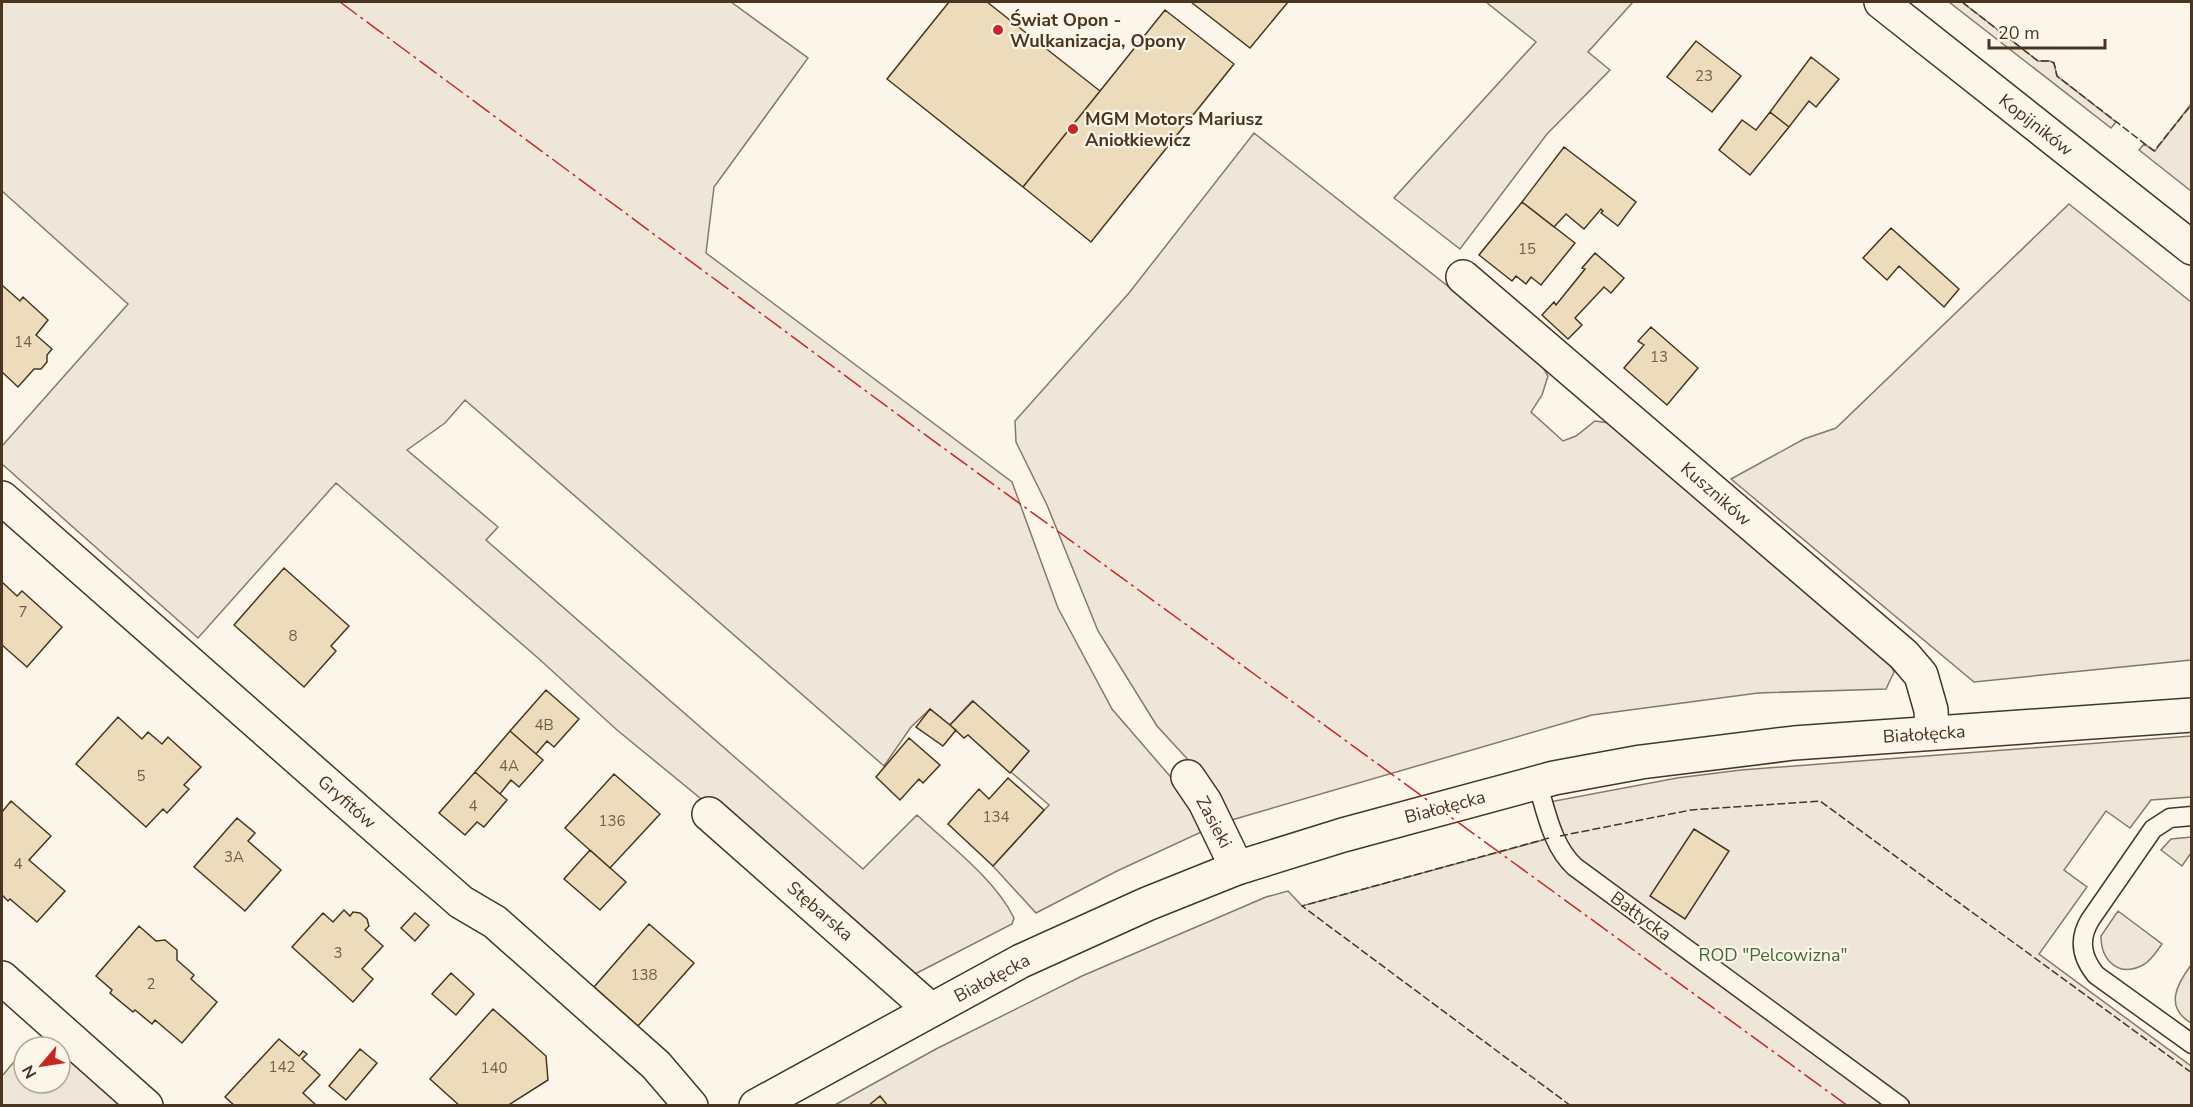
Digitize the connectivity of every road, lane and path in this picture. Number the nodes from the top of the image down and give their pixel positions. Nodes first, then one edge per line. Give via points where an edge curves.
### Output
1 (1881, 2) edge
2 (2192, 248) edge
3 (1463, 277) dead end
4 (2, 498) edge
5 (2192, 715) edge
6 (1932, 733) junction
7 (1188, 777) dead end
8 (1537, 782) junction
9 (708, 814) dead end
10 (2192, 816) edge
11 (1238, 868) junction
12 (2, 978) edge
13 (931, 1010) junction
14 (2192, 1044) edge
15 (146, 1106) edge
16 (692, 1106) edge
17 (756, 1106) edge
18 (1900, 1106) edge

1 - 2 street, Kopijników
3 - 6 street, Kuszników via 1904,655 1921,675 1931,711
4 - 16 street, Gryfitów via 461,902 495,922 656,1065
5 - 6 street, Białołęcka
6 - 8 street, Białołęcka via 1736,749
7 - 11 street, Zasieki
8 - 11 street, Białołęcka
8 - 18 lane, Bałtycka via 1554,837 1564,857 1575,867
9 - 13 street, Stębarska
10 - 14 lane via 2170,818 2153,829 2082,936 2086,959 2096,975
11 - 13 street, Białołęcka via 1147,904 1021,962
12 - 15 street
13 - 17 street, Białołęcka

